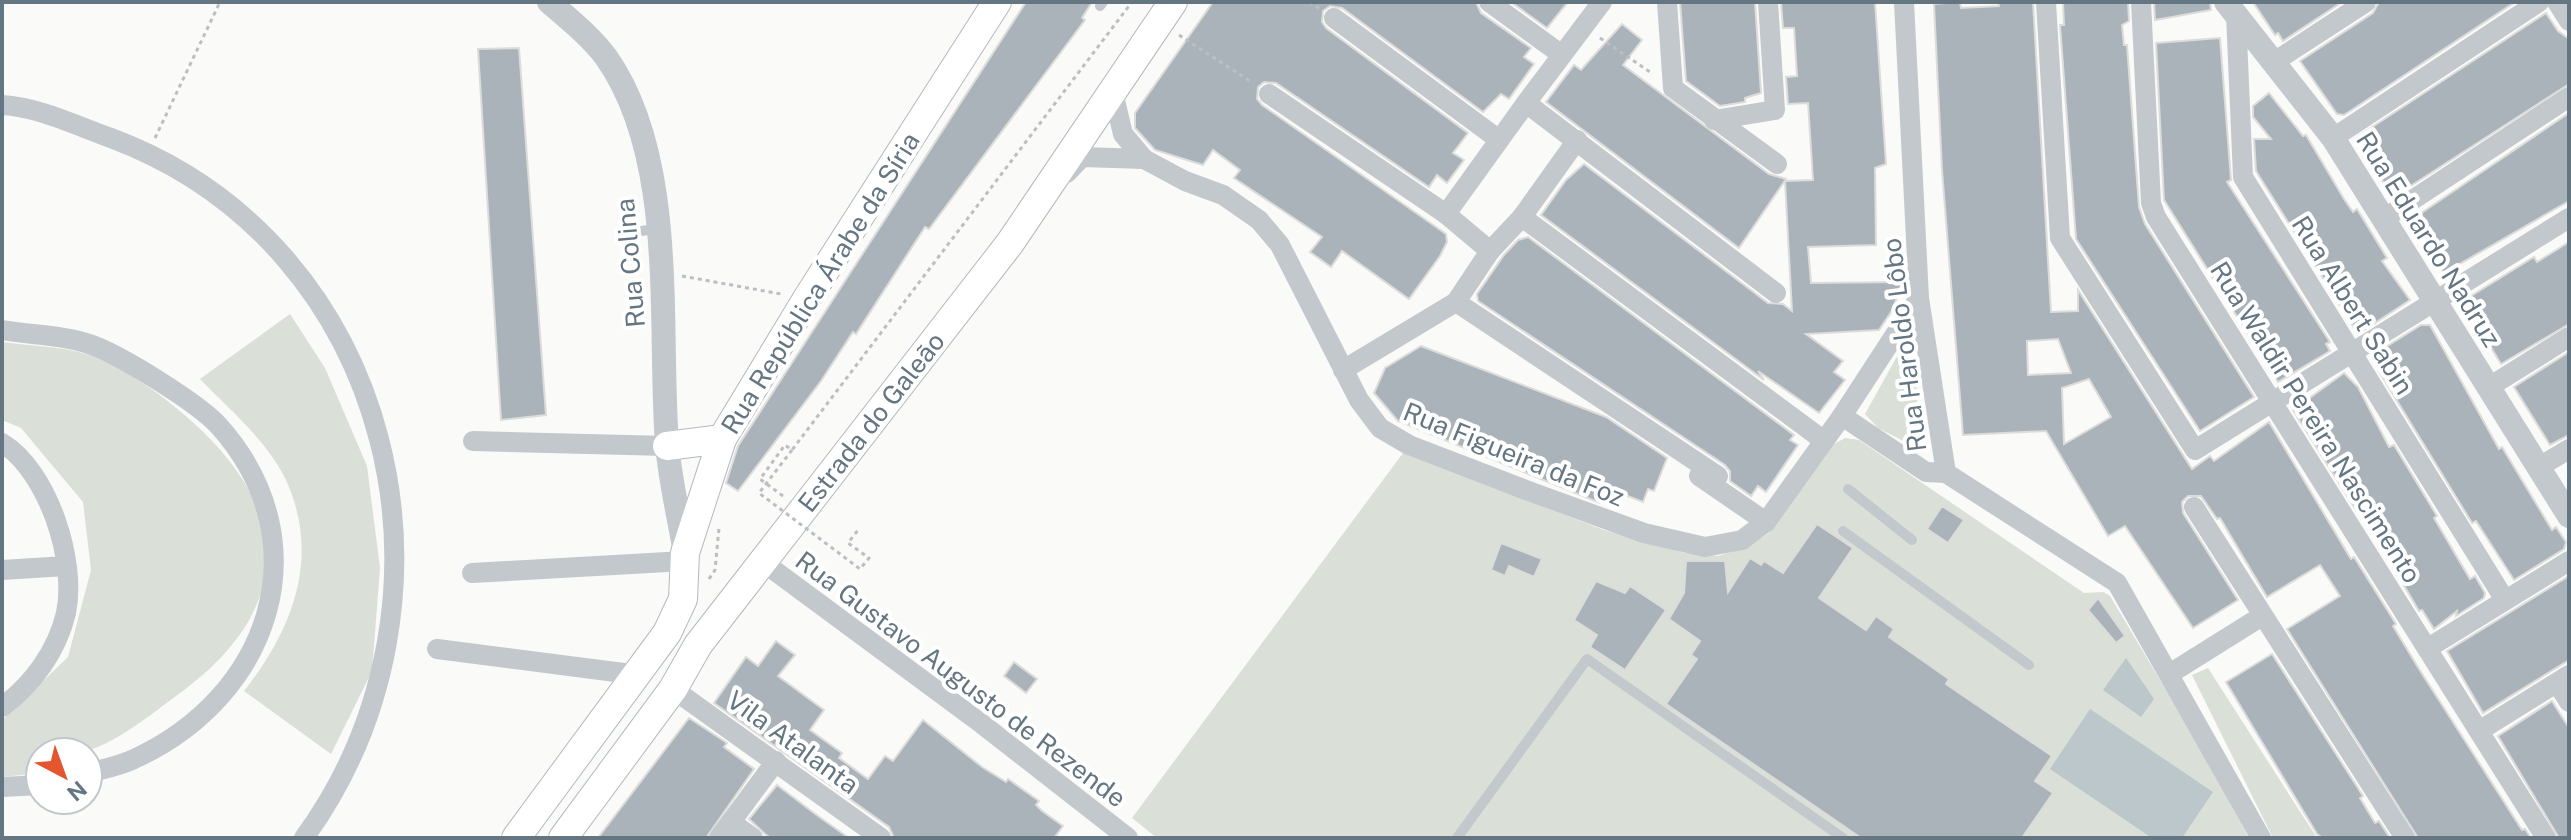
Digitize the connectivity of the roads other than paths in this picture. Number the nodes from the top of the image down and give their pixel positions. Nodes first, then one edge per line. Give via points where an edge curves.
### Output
1 (549, 2) edge
2 (997, 2) edge
3 (1489, 2) edge
4 (1602, 2) edge
5 (1667, 2) edge
6 (1768, 2) edge
7 (1904, 2) edge
8 (2046, 2) edge
9 (2141, 2) edge
10 (2366, 2) edge
11 (2539, 2) edge
12 (2557, 2) edge
13 (2231, 8) edge
14 (1166, 11) edge
15 (1334, 18) dead end
16 (2569, 21) edge
17 (1562, 55) junction
18 (2274, 62) junction
19 (1113, 92) junction
20 (1269, 94) road end
21 (2569, 97) edge
22 (1526, 103) junction
23 (2, 105) edge
24 (1714, 120) junction
25 (2333, 138) junction
26 (1498, 139) junction
27 (1577, 140) junction
28 (1144, 159) junction
29 (1777, 164) dead end
30 (1035, 209) junction
31 (1446, 214) junction
32 (1522, 217) junction
33 (2385, 218) junction
34 (2569, 218) edge
35 (1490, 251) junction
36 (1776, 293) dead end
37 (1919, 298) junction
38 (1456, 302) junction
39 (2435, 302) junction
40 (2, 330) edge
41 (2569, 337) edge
42 (2352, 353) junction
43 (1352, 365) junction
44 (2489, 387) junction
45 (2273, 403) junction
46 (1842, 416) junction
47 (722, 439) junction
48 (1823, 440) junction
49 (473, 441) dead end
50 (2, 443) edge
51 (667, 446) junction
52 (2569, 449) edge
53 (1676, 460) dead end
54 (2539, 467) junction
55 (1946, 473) junction
56 (1718, 476) dead end
57 (1848, 489) dead end
58 (2194, 507) dead end
59 (2569, 516) edge
60 (1766, 522) junction
61 (1843, 531) dead end
62 (1912, 540) dead end
63 (2569, 561) edge
64 (763, 562) junction
65 (685, 565) junction
66 (66, 566) junction
67 (2, 570) edge
68 (472, 573) dead end
69 (2505, 600) junction
70 (2262, 616) junction
71 (2428, 648) junction
72 (437, 649) dead end
73 (2029, 665) dead end
74 (2171, 673) junction
75 (639, 675) junction
76 (2563, 679) edge
77 (673, 689) junction
78 (2569, 702) edge
79 (2, 707) edge
80 (2479, 731) junction
81 (776, 761) junction
82 (104, 768) edge
83 (24, 786) edge
84 (2, 787) edge
85 (725, 830) edge
86 (304, 838) edge
87 (516, 838) edge
88 (563, 838) edge
89 (753, 838) edge
90 (881, 838) edge
91 (1128, 838) edge
92 (1457, 838) edge
93 (1843, 838) edge
94 (2261, 838) edge
95 (2405, 838) edge
96 (2546, 838) edge

1 - 51 street, Rua Colina via 605,56 633,107 650,162 649,236 662,272
2 - 47 main road, Rua República Árabe da Síria
3 - 17 street
4 - 17 street
5 - 24 street via 1673,88
6 - 24 street via 1775,110
7 - 37 street, Rua Haroldo Lôbo
8 - 45 street via 2060,238 2195,450
9 - 45 street, Rua Waldir Pereira Nascimento via 2151,203
10 - 18 street
11 - 25 street
12 - 16 street
13 - 18 street, Rua Eduardo Nadruz
13 - 42 street, Rua Albert Sabin via 2243,177
14 - 19 main road, Estrada do Galeão
15 - 26 street
17 - 22 street
18 - 25 street, Rua Eduardo Nadruz
19 - 28 street, Rua Figueira da Foz via 1123,134
19 - 30 main road, Estrada do Galeão
20 - 31 street
21 - 33 street
22 - 26 street
22 - 27 street
23 - 86 street via 65,121 148,152 203,184 254,225 297,269 333,324 369,405 390,479 395,559 389,629 371,706 352,756
24 - 29 street
25 - 33 street, Rua Eduardo Nadruz
26 - 31 street
27 - 32 street
27 - 36 street
28 - 30 street, Rua Figueira da Foz via 1082,157
28 - 43 street, Rua Figueira da Foz via 1223,195 1259,220 1280,245
30 - 64 main road, Estrada do Galeão
31 - 35 street
32 - 35 street
32 - 48 street
33 - 39 street, Rua Eduardo Nadruz
34 - 39 street
35 - 38 street
37 - 46 street, Rua Figueira da Foz
37 - 55 street, Rua Haroldo Lôbo
38 - 43 street
38 - 56 street
39 - 42 street
39 - 44 street, Rua Eduardo Nadruz
40 - 82 street via 91,345 184,397 218,426 257,480 274,531 276,578 258,639 230,685 181,731 134,759
41 - 44 street
42 - 45 street
42 - 69 street, Rua Albert Sabin
43 - 60 street, Rua Figueira da Foz via 1380,428 1409,445 1644,533 1705,547 1742,540
44 - 54 street, Rua Eduardo Nadruz
45 - 71 street, Rua Waldir Pereira Nascimento
46 - 48 street, Rua Figueira da Foz
46 - 55 street via 1926,472
47 - 51 main road
47 - 65 main road, Rua República Árabe da Síria
48 - 60 street, Rua Figueira da Foz
49 - 51 street
50 - 66 street via 39,484 57,522
51 - 65 street, Rua Colina
52 - 54 street
53 - 60 street
54 - 59 street, Rua Eduardo Nadruz
55 - 74 street, Rua Haroldo Lôbo via 2117,583
57 - 62 lane
58 - 70 street
61 - 73 lane
63 - 69 street
64 - 77 main road, Estrada do Galeão via 698,645
64 - 91 street, Rua Gustavo Augusto de Rezende
65 - 68 street
65 - 75 main road via 683,599
66 - 67 street
66 - 79 street via 66,612 47,661
69 - 71 street
70 - 74 street
70 - 95 street
71 - 80 street, Rua Waldir Pereira Nascimento
72 - 75 street
74 - 94 street, Rua Haroldo Lôbo
75 - 87 main road
76 - 78 street
76 - 80 street
77 - 81 street, Vila Atalanta
77 - 88 main road, Estrada do Galeão
80 - 96 street, Rua Waldir Pereira Nascimento
81 - 85 street
81 - 90 street, Vila Atalanta
83 - 84 street
85 - 89 street
92 - 93 lane via 1587,659

